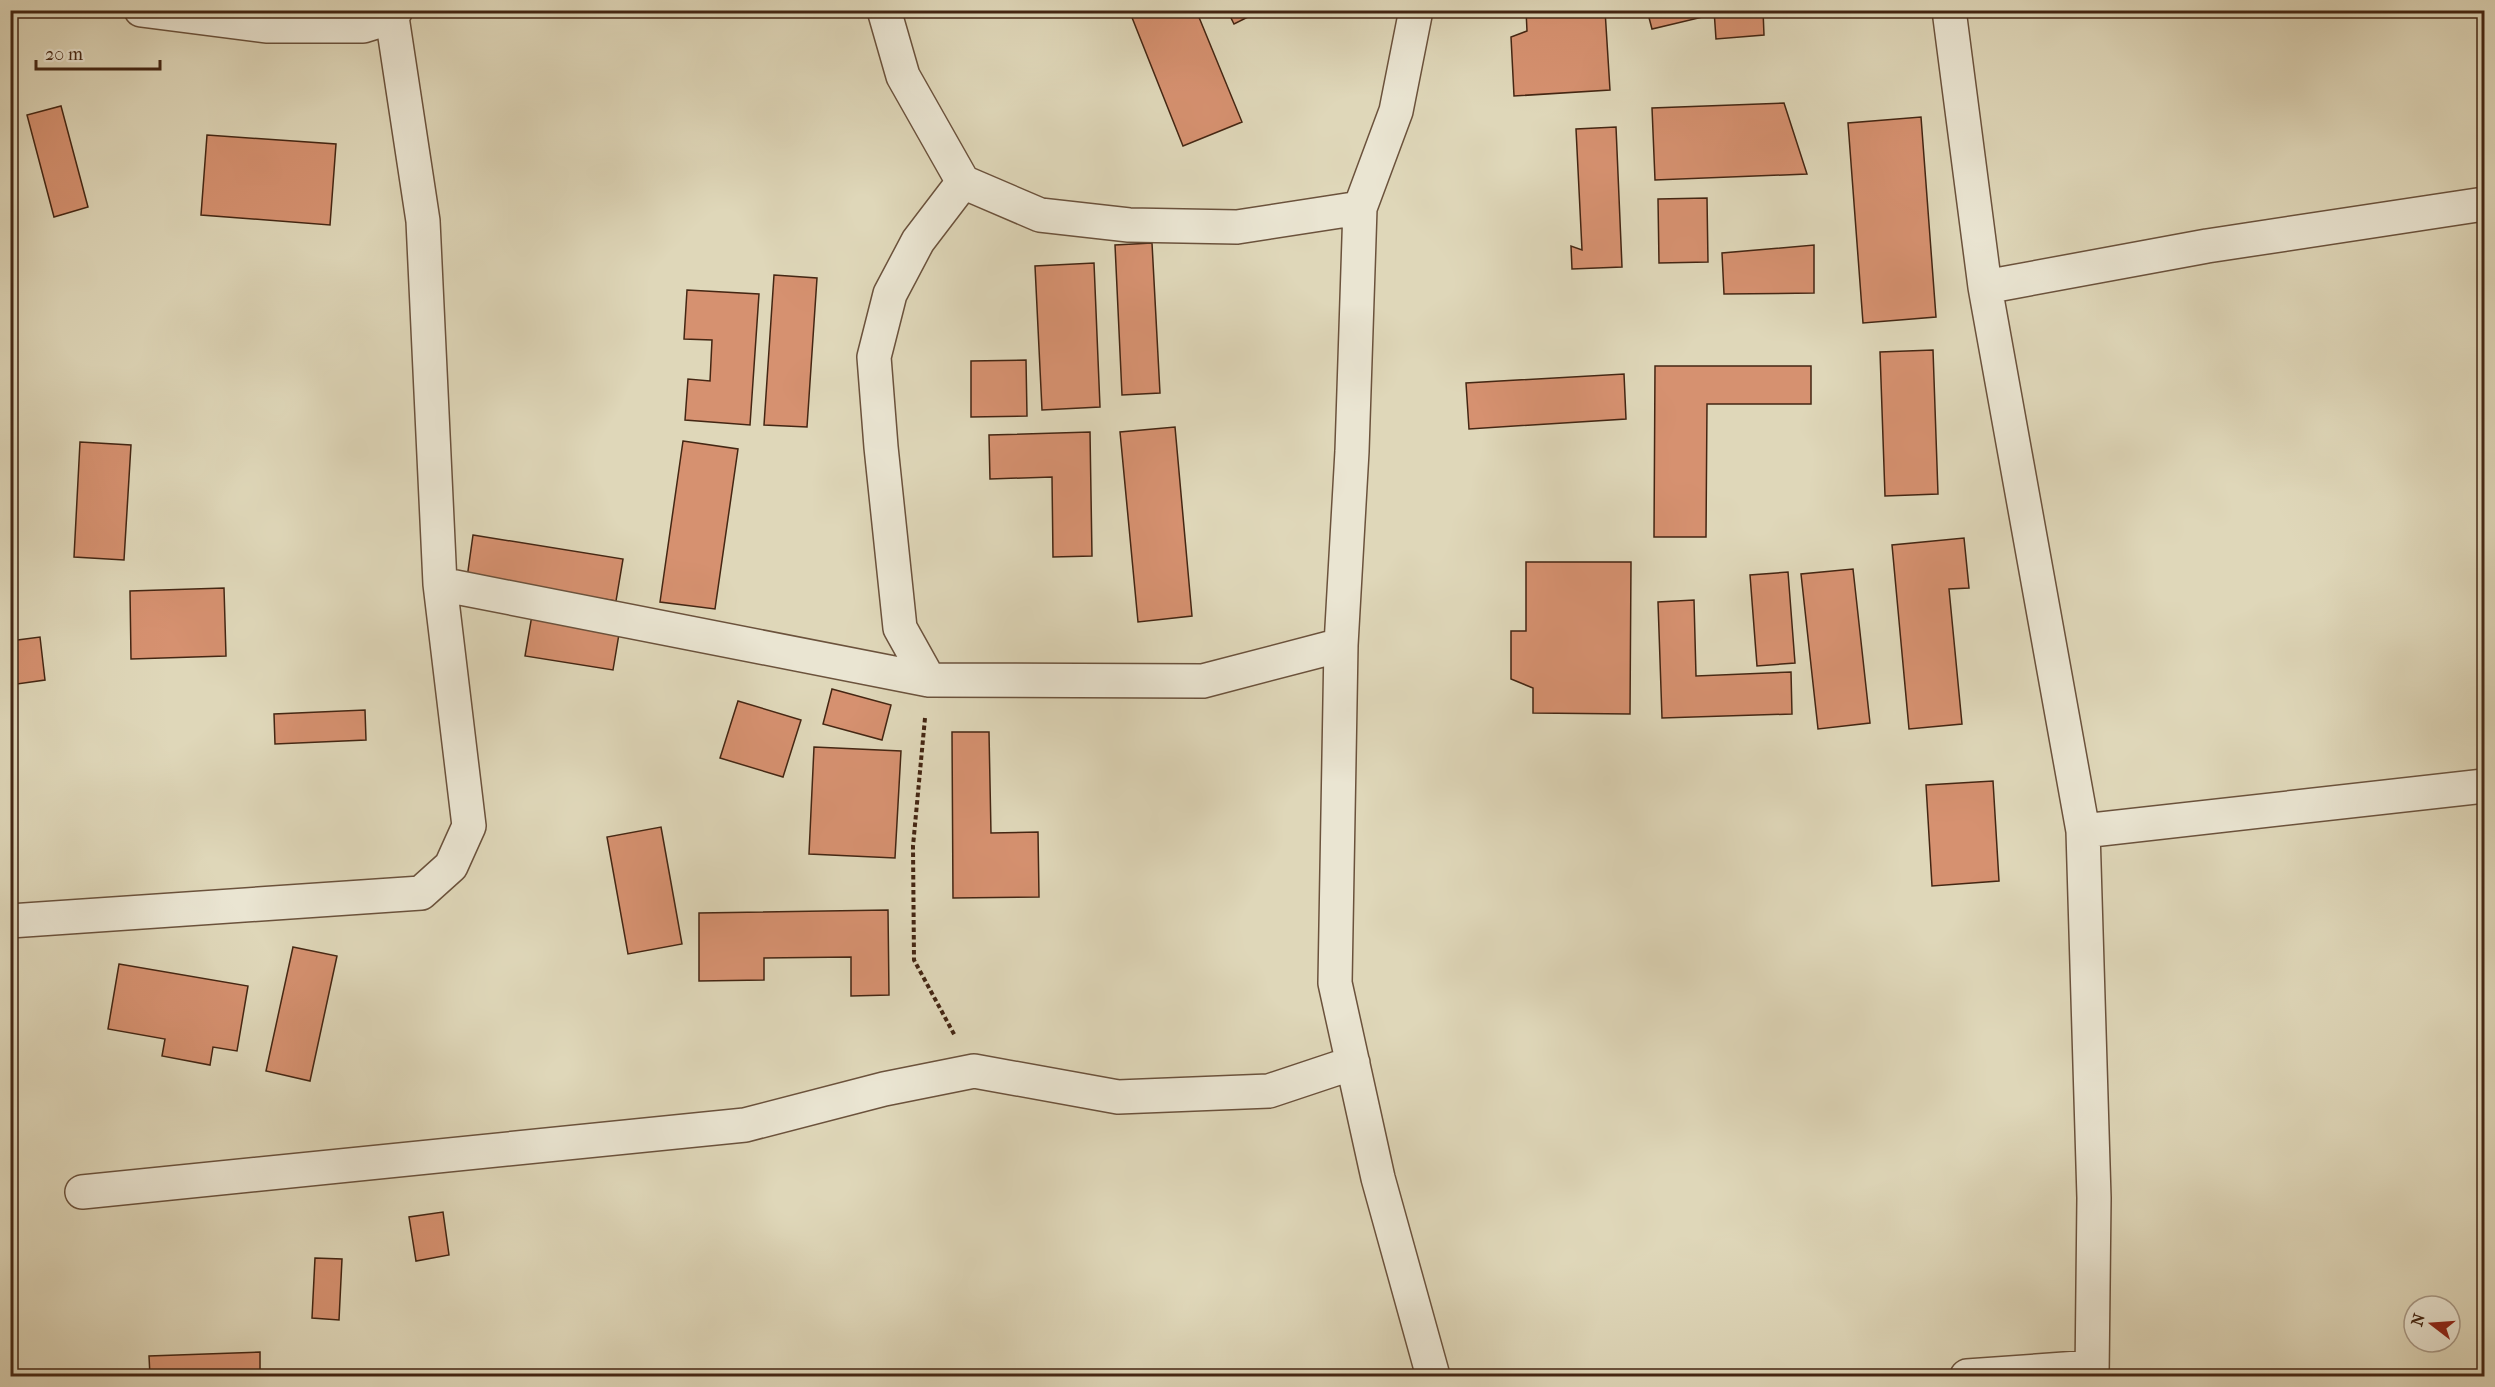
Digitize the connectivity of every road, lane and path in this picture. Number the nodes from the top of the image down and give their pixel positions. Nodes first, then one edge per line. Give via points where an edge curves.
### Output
1 (141, 10) edge
2 (884, 10) edge
3 (1416, 10) edge
4 (1949, 10) edge
5 (394, 14) edge
6 (963, 182) junction
7 (2484, 204) edge
8 (1360, 208) junction
9 (1985, 287) junction
10 (440, 584) junction
11 (1341, 645) junction
12 (929, 680) junction
13 (2484, 786) edge
14 (2083, 831) junction
15 (10, 921) edge
16 (1353, 1063) junction
17 (974, 1071) junction
18 (82, 1192) dead end
19 (2092, 1372) edge
20 (1433, 1377) edge
21 (1967, 1377) edge

1 - 5 street via 266,26 363,26
2 - 6 street via 903,76
3 - 8 street via 1396,111
4 - 9 street
5 - 10 street via 423,221
6 - 8 street via 1040,215 1129,225 1237,227
6 - 12 street via 918,241 890,294 874,357 900,627
7 - 9 street via 2207,246
8 - 11 street
9 - 14 street
10 - 12 street
10 - 15 street via 469,826 451,866 421,893
11 - 12 street via 1203,681
11 - 16 street via 1335,983
12 - 17 path via 913,846 914,960
13 - 14 street
14 - 19 street via 2094,1198
16 - 17 street via 1269,1091 1118,1097
16 - 20 street via 1378,1178
17 - 18 street via 884,1089 745,1125
19 - 21 street

